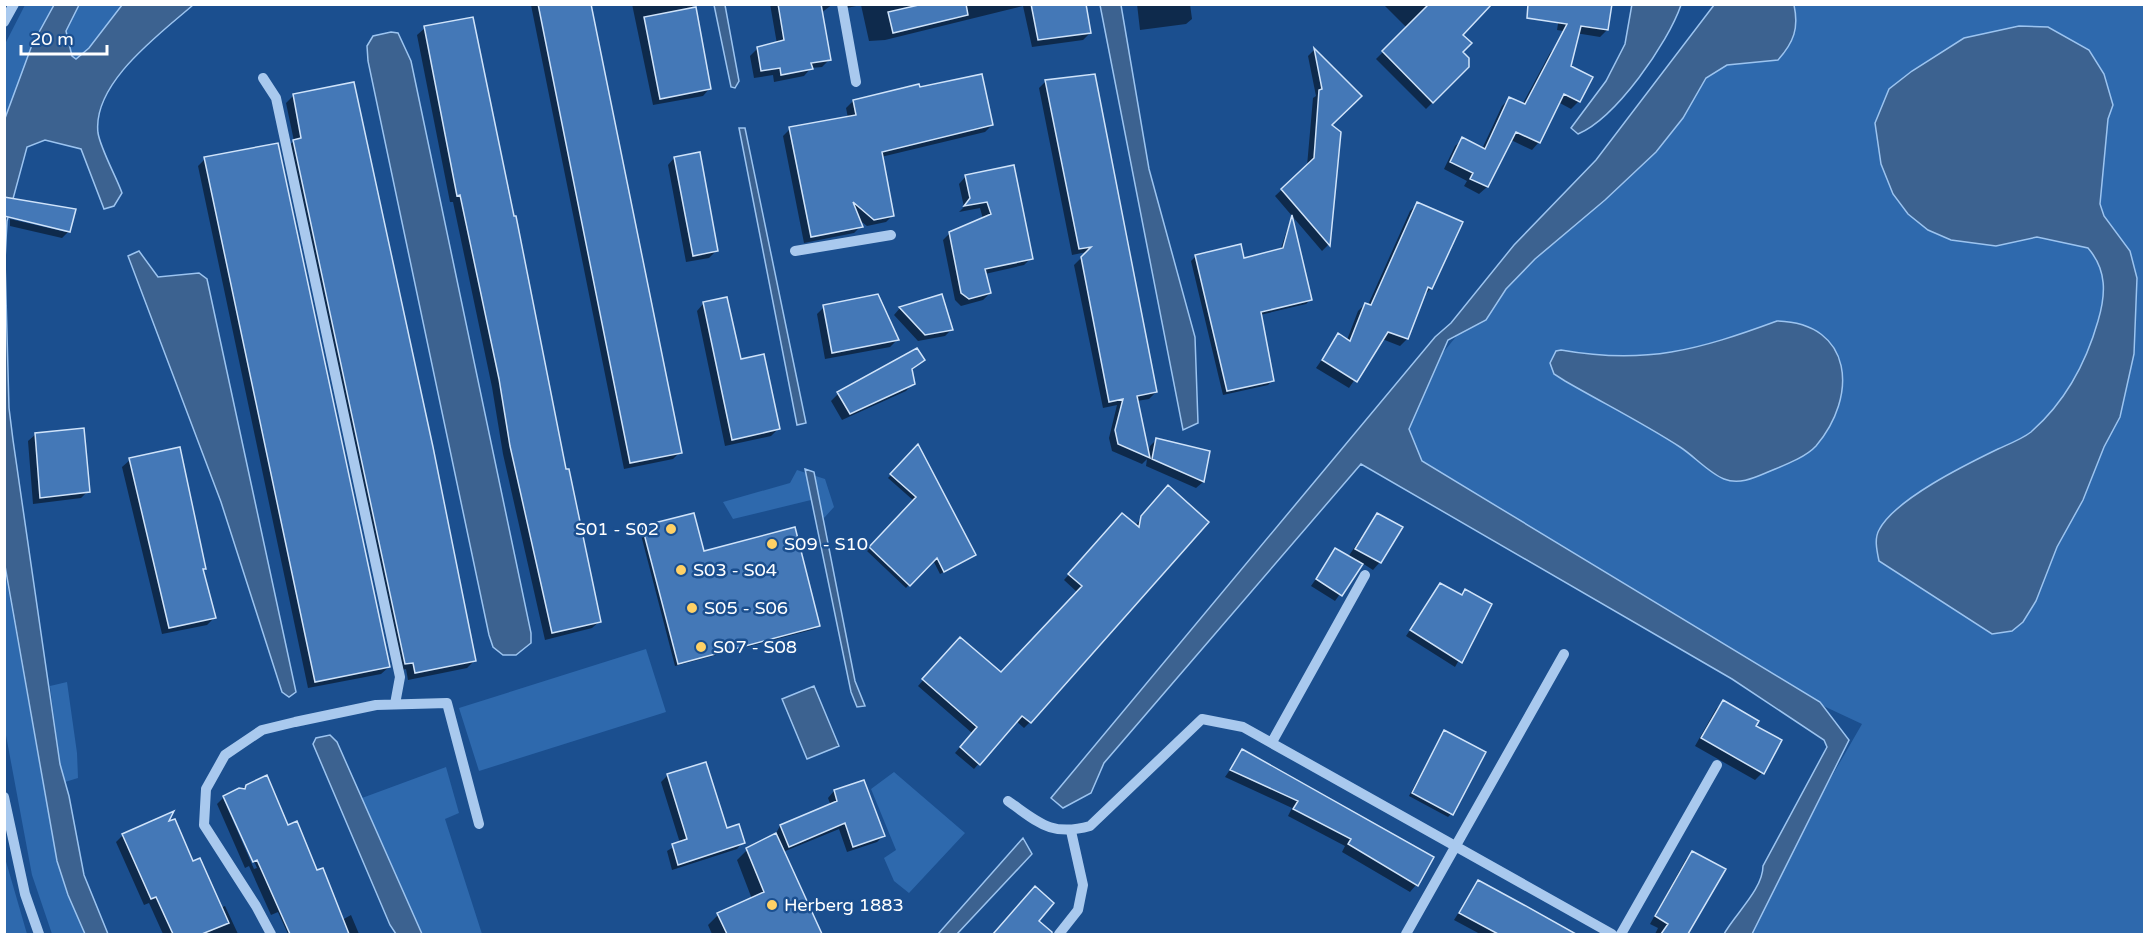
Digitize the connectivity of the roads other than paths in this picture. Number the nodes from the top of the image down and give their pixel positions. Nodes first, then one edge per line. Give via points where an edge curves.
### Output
1 (14, 4) edge
2 (842, 4) edge
3 (4, 21) edge
4 (263, 78) dead end
5 (856, 82) dead end
6 (891, 235) dead end
7 (795, 251) dead end
8 (1365, 575) dead end
9 (1564, 654) dead end
10 (395, 704) junction
11 (1272, 741) junction
12 (1717, 765) dead end
13 (4, 797) edge
14 (1008, 801) dead end
15 (479, 824) dead end
16 (1071, 831) junction
17 (1455, 845) junction
18 (39, 934) edge
19 (271, 934) edge
20 (1059, 934) edge
21 (1406, 934) edge
22 (1612, 934) edge
23 (1621, 934) edge

1 - 3 street
2 - 5 street
4 - 10 street via 276,98 400,677
6 - 7 street
8 - 11 street
9 - 17 street
10 - 15 street via 447,703
10 - 19 street via 262,730 225,755 220,764 207,789 204,825
11 - 16 street via 1243,727 1202,719 1090,826
11 - 17 street
12 - 23 street
13 - 18 street via 22,884
14 - 16 street via 1050,829
16 - 20 street via 1083,885 1078,910
17 - 21 street
17 - 22 street

